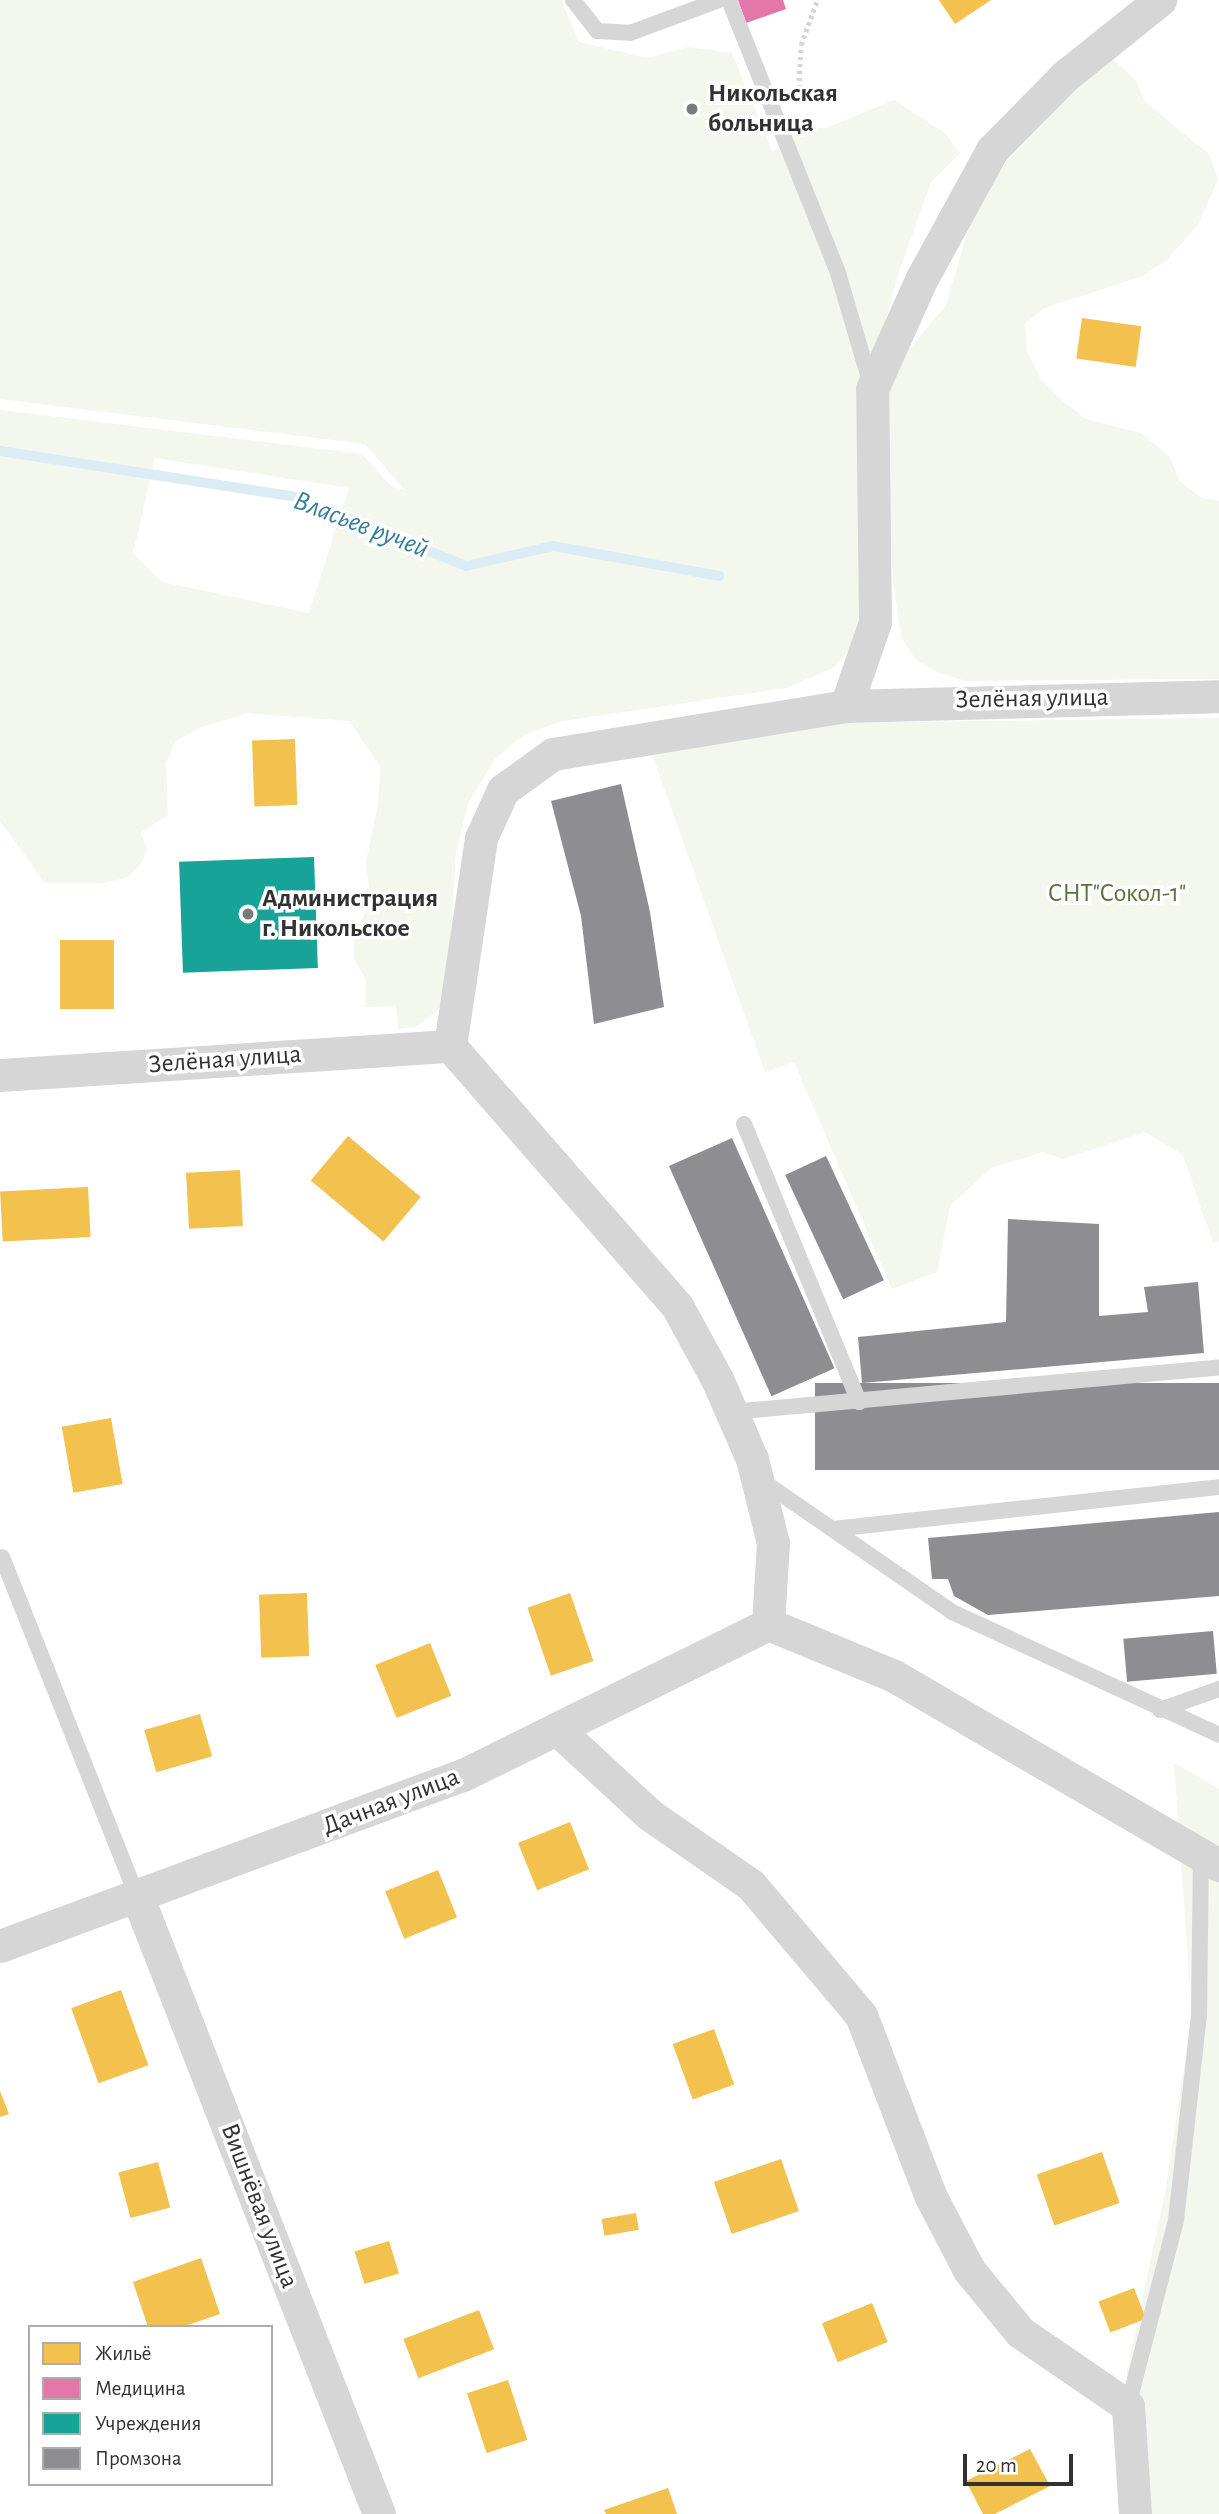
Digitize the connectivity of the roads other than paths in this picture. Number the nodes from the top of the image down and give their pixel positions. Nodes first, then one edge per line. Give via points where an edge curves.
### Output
1 (573, 0) edge
2 (719, 0) edge
3 (729, 0) edge
4 (1160, 0) edge
5 (872, 389) junction
6 (1219, 696) edge
7 (846, 706) junction
8 (450, 1046) junction
9 (0, 1075) edge
10 (744, 1124) dead end
11 (1219, 1368) edge
12 (859, 1402) junction
13 (731, 1412) junction
14 (756, 1476) junction
15 (1219, 1488) edge
16 (833, 1529) junction
17 (2, 1557) dead end
18 (768, 1624) junction
19 (1219, 1689) edge
20 (1160, 1710) junction
21 (559, 1731) junction
22 (1219, 1735) edge
23 (1210, 1860) edge
24 (138, 1898) junction
25 (0, 1946) edge
26 (1128, 2406) junction
27 (380, 2514) edge
28 (1135, 2514) edge

1 - 2 lane via 597,31 630,33
3 - 5 lane via 838,273
4 - 5 street via 1065,76 992,150 922,278
5 - 7 street via 876,622
6 - 7 street, Зелёная улица
7 - 8 street, Зелёная улица via 552,754 503,790 481,838
8 - 9 street, Зелёная улица
8 - 13 street via 677,1306
10 - 12 lane
11 - 12 lane
12 - 13 lane
13 - 14 street
14 - 16 lane
14 - 18 street via 773,1543
15 - 16 lane
16 - 20 lane via 952,1612
17 - 24 lane
18 - 21 street, Дачная улица
18 - 23 street via 894,1676
19 - 20 lane
20 - 22 lane
21 - 24 street, Дачная улица via 463,1775
21 - 26 street via 650,1815 751,1885 861,2015 931,2197 969,2270 1020,2332
23 - 26 lane via 1199,2016 1176,2220
24 - 25 street, Дачная улица
24 - 27 street, Вишнёвая улица
26 - 28 street

